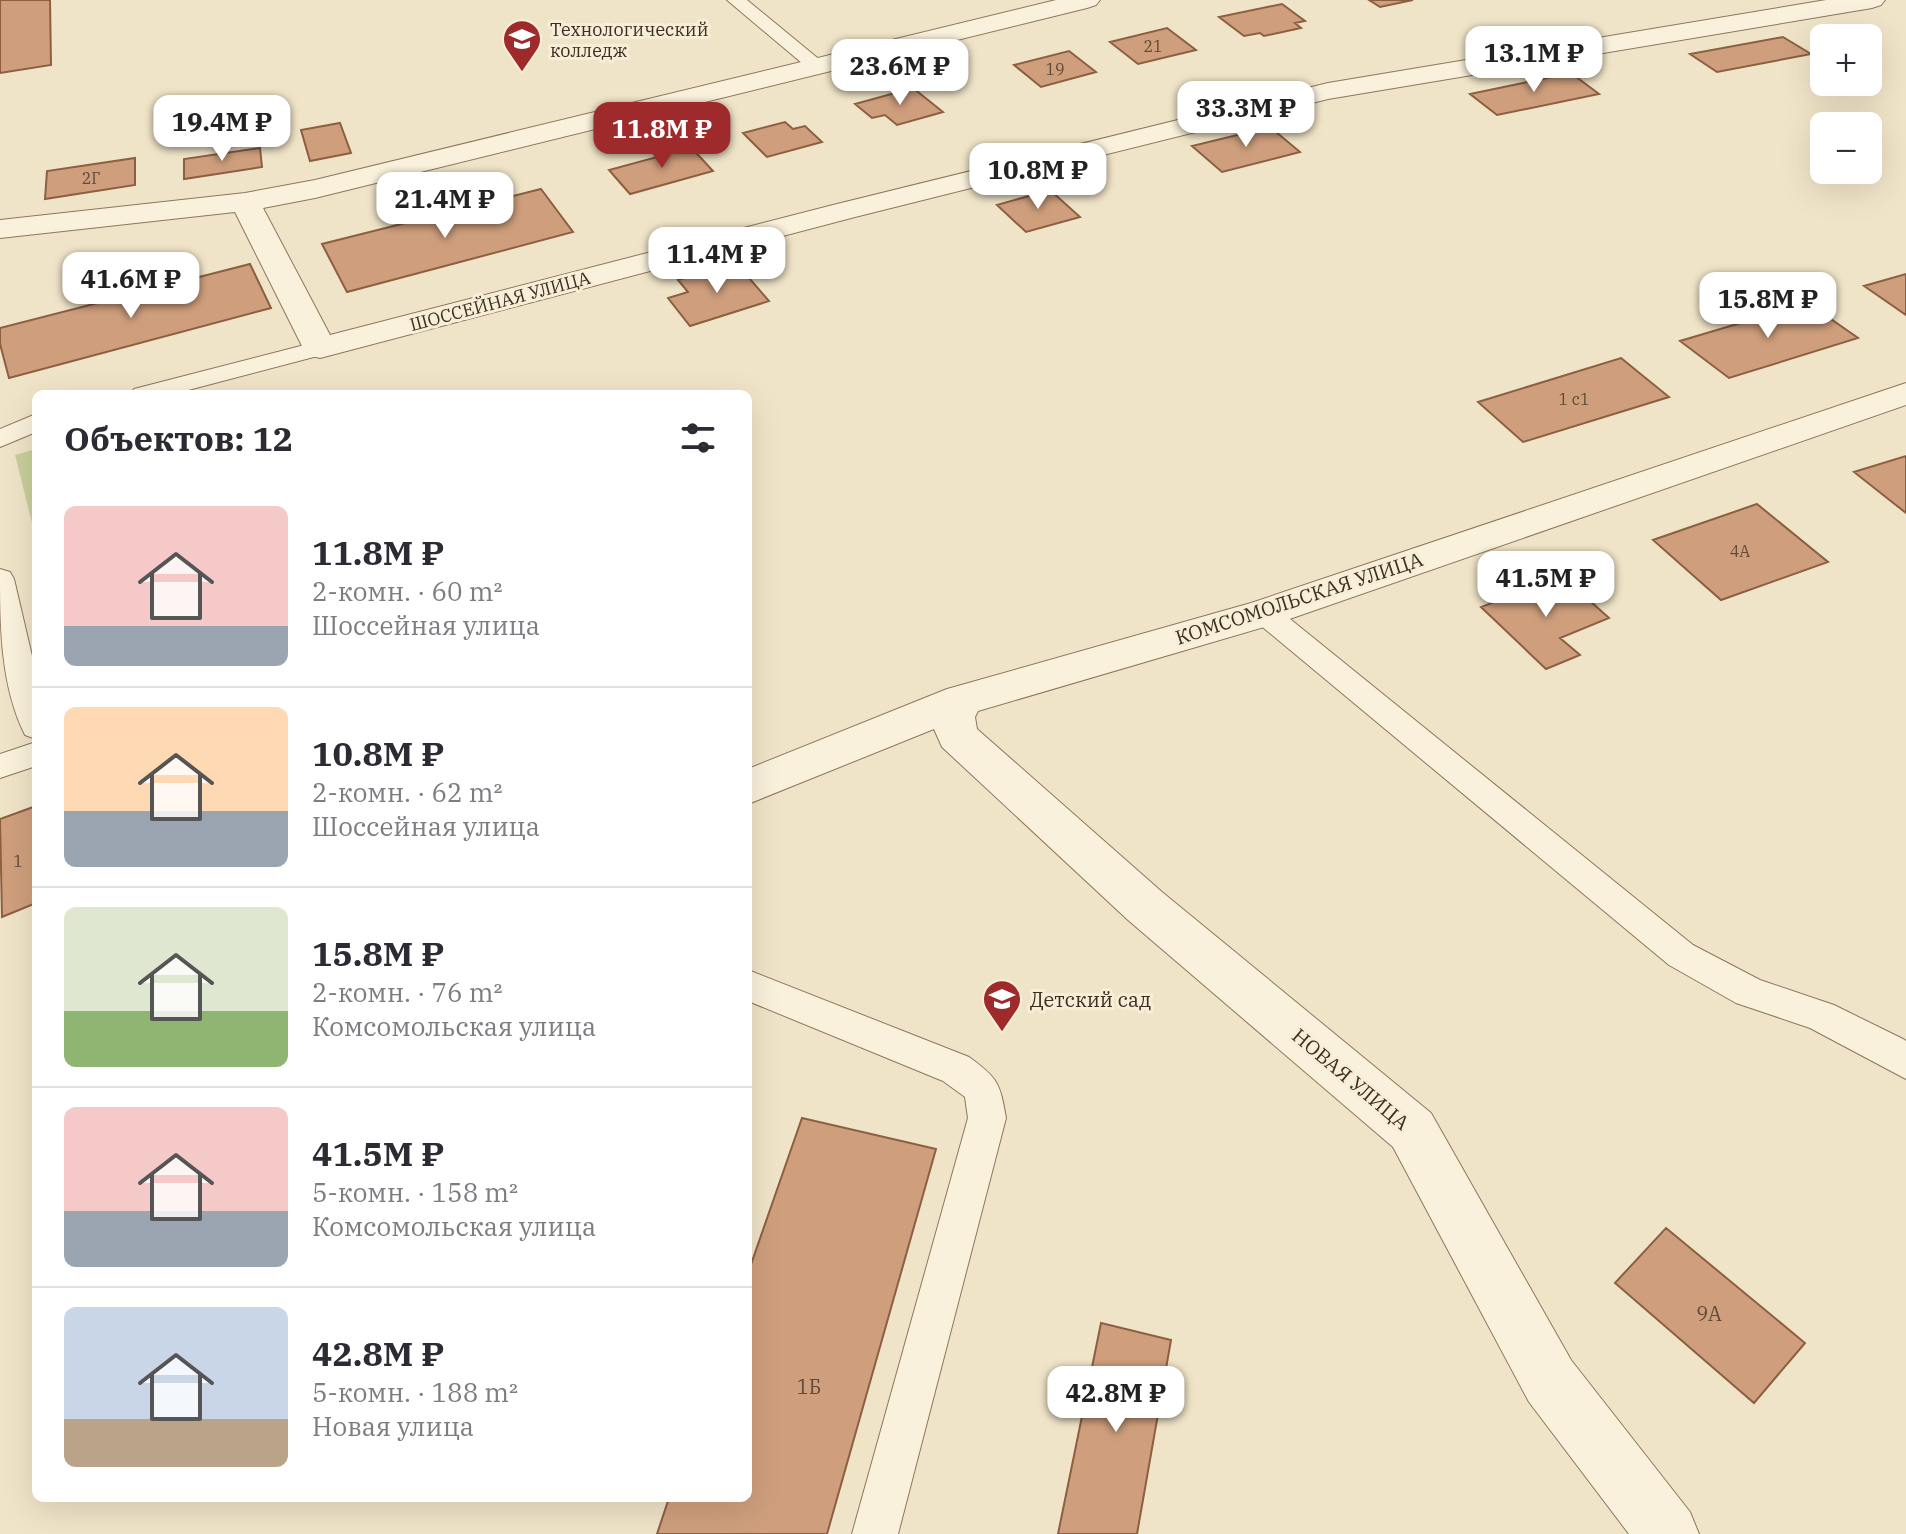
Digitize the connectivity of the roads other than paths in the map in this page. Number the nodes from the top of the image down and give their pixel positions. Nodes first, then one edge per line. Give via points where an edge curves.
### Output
1 (736, 0) edge
2 (1087, 0) edge
3 (1872, 0) edge
4 (816, 65) junction
5 (245, 202) junction
6 (0, 229) edge
7 (320, 348) junction
8 (158, 390) edge
9 (1906, 393) edge
10 (32, 424) edge
11 (0, 439) edge
12 (0, 579) edge
13 (1264, 613) junction
14 (962, 700) junction
15 (32, 717) edge
16 (32, 755) edge
17 (0, 766) edge
18 (752, 785) edge
19 (752, 987) edge
20 (1906, 1063) edge
21 (875, 1534) edge
22 (1668, 1534) edge

1 - 4 lane
2 - 4 street
3 - 7 street, ШОССЕЙНАЯ УЛИЦА via 1328,91
4 - 5 street
5 - 6 street
5 - 7 street
7 - 8 lane
9 - 13 street, КОМСОМОЛЬСКАЯ УЛИЦА
10 - 11 lane
12 - 15 lane
13 - 14 street, КОМСОМОЛЬСКАЯ УЛИЦА
13 - 20 lane via 1681,955 1749,992 1821,1016
14 - 18 street, КОМСОМОЛЬСКАЯ УЛИЦА
14 - 22 street, НОВАЯ УЛИЦА via 954,717 957,736 1145,906 1412,1130 1550,1381
16 - 17 lane
19 - 21 lane via 956,1069 982,1088 987,1118

